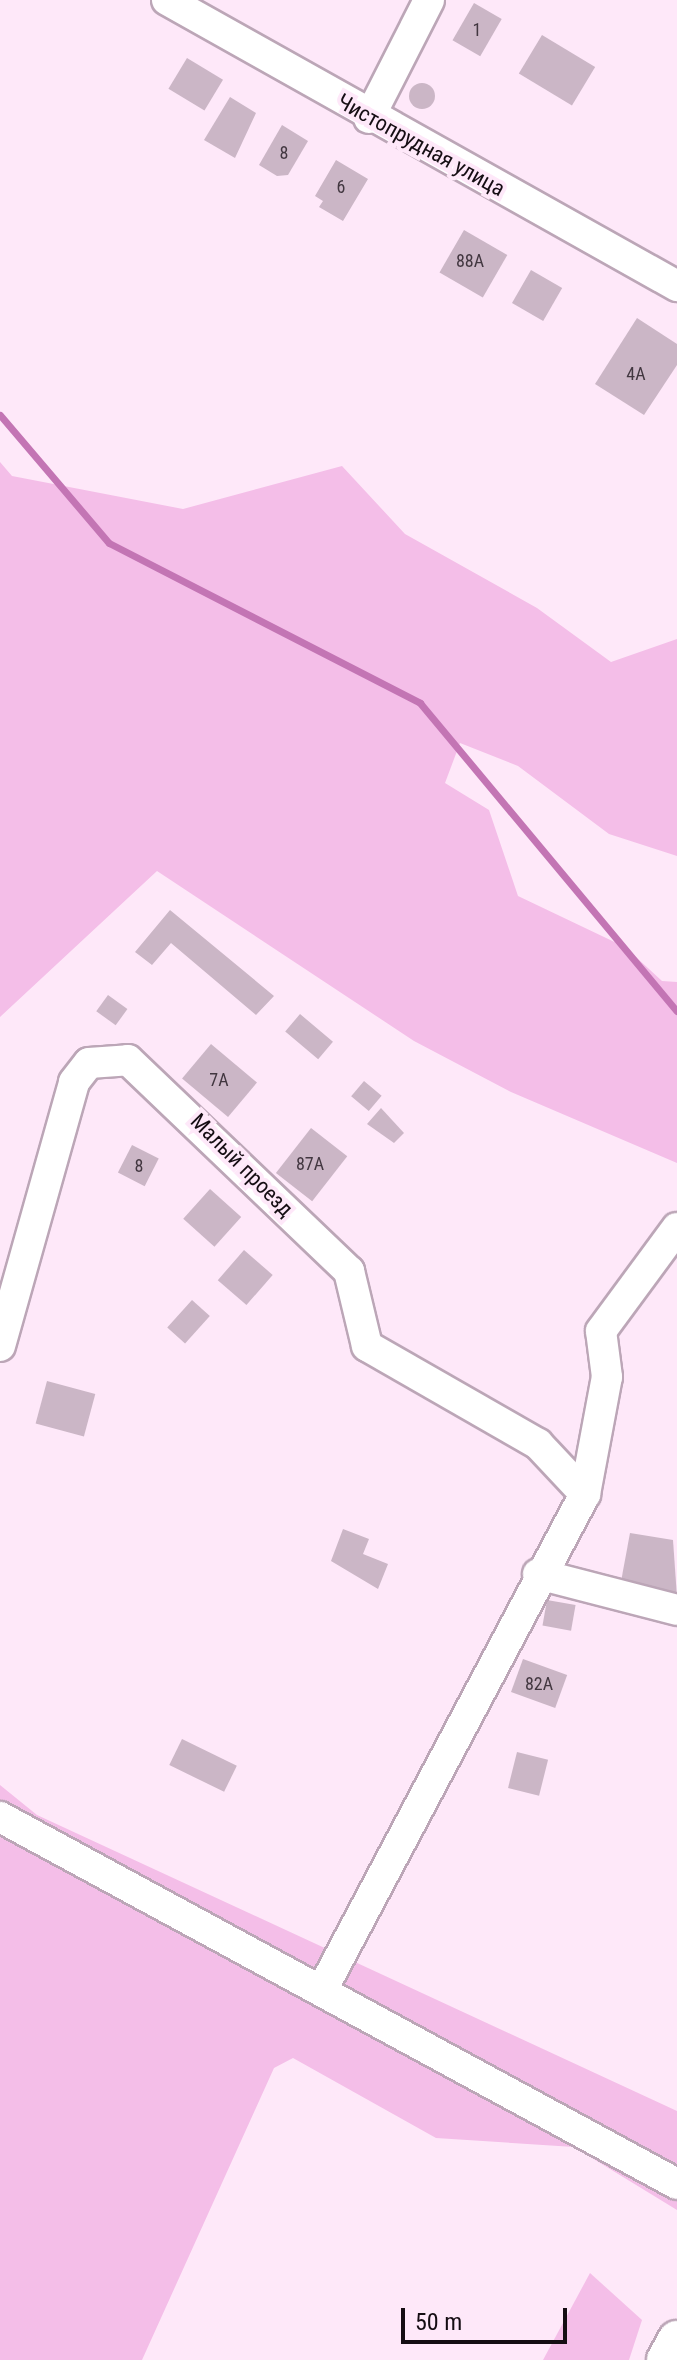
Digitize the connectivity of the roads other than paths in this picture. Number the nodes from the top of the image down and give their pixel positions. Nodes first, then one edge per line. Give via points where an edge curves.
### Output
1 (167, 0) edge
2 (426, 1) edge
3 (369, 118) junction
4 (677, 286) edge
5 (677, 1228) edge
6 (0, 1346) edge
7 (585, 1494) junction
8 (538, 1574) junction
9 (677, 1610) edge
10 (0, 1817) edge
11 (322, 1990) junction
12 (677, 2184) edge
13 (677, 2340) edge
14 (666, 2360) edge

1 - 3 street, Чистопрудная улица
2 - 3 street
3 - 4 street, Чистопрудная улица
5 - 7 street via 601,1331 607,1377
6 - 7 street, Малый проезд via 74,1082 89,1063 128,1060 349,1271 367,1346 538,1444
7 - 8 street
8 - 9 street
8 - 11 street
10 - 11 street
11 - 12 street
13 - 14 main road

